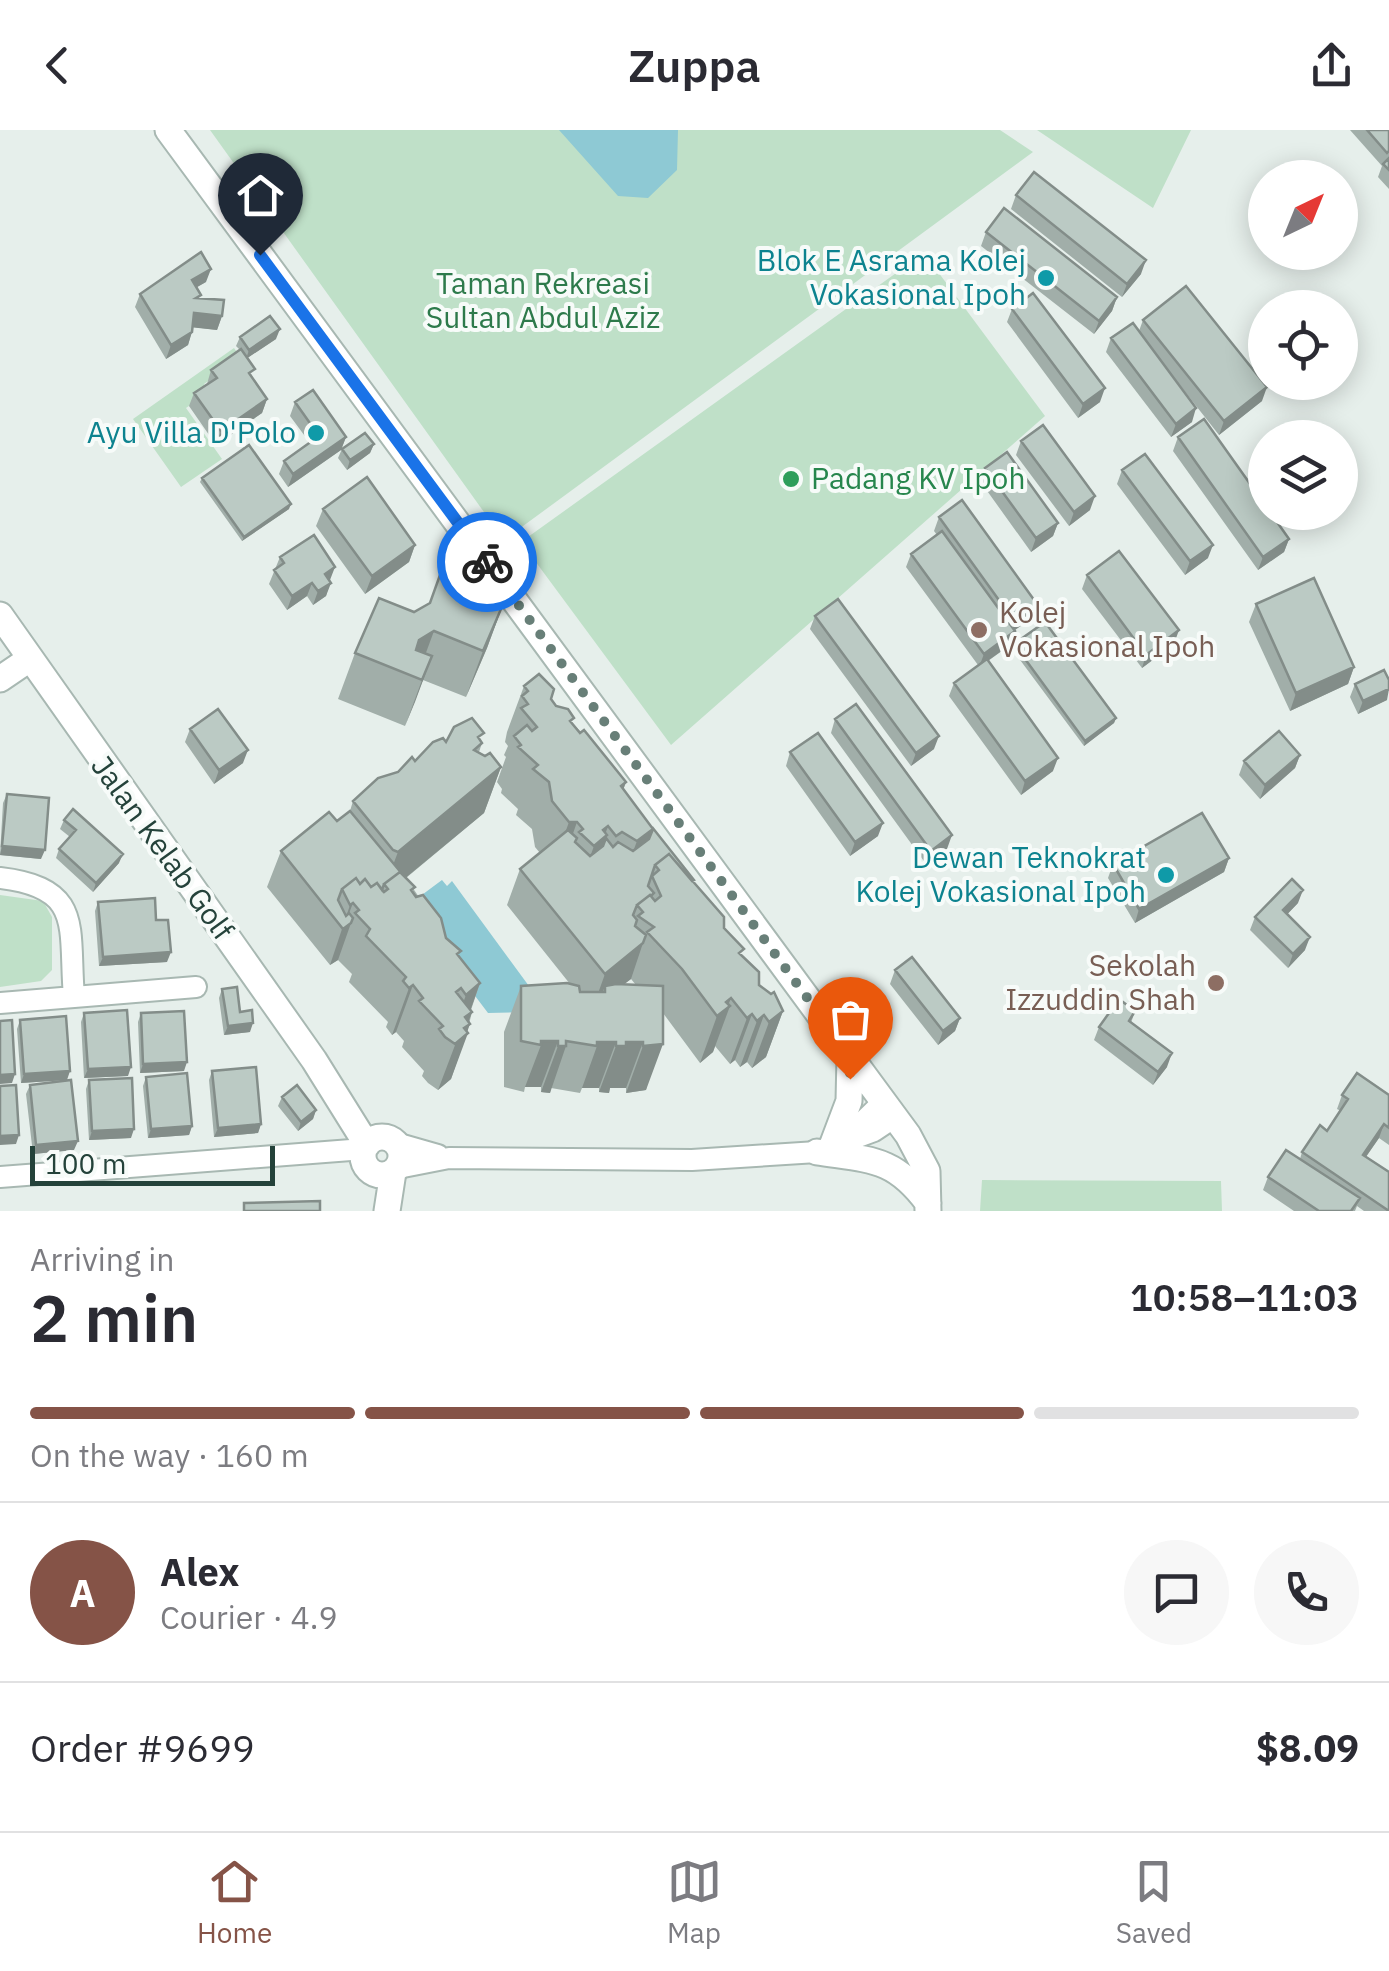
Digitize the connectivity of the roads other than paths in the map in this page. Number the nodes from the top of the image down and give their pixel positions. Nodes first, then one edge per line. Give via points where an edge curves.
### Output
1 (168, 130) edge
2 (0, 615) edge
3 (28, 660) junction
4 (0, 680) edge
5 (0, 878) edge
6 (196, 987) dead end
7 (74, 997) junction
8 (0, 1003) edge
9 (850, 1056) junction
10 (889, 1109) junction
11 (831, 1146) junction
12 (380, 1156) junction
13 (0, 1177) edge
14 (928, 1207) edge
15 (384, 1211) edge

1 - 9 street
2 - 3 street, Jalan Kelab Golf
3 - 4 street
3 - 12 street, Jalan Kelab Golf
5 - 7 street via 31,882 68,910
6 - 7 street
7 - 8 street
9 - 10 street
9 - 11 street via 850,1101
10 - 11 street
10 - 14 street via 927,1171
11 - 12 street via 692,1160
11 - 14 street via 903,1172
12 - 13 street
12 - 15 street

